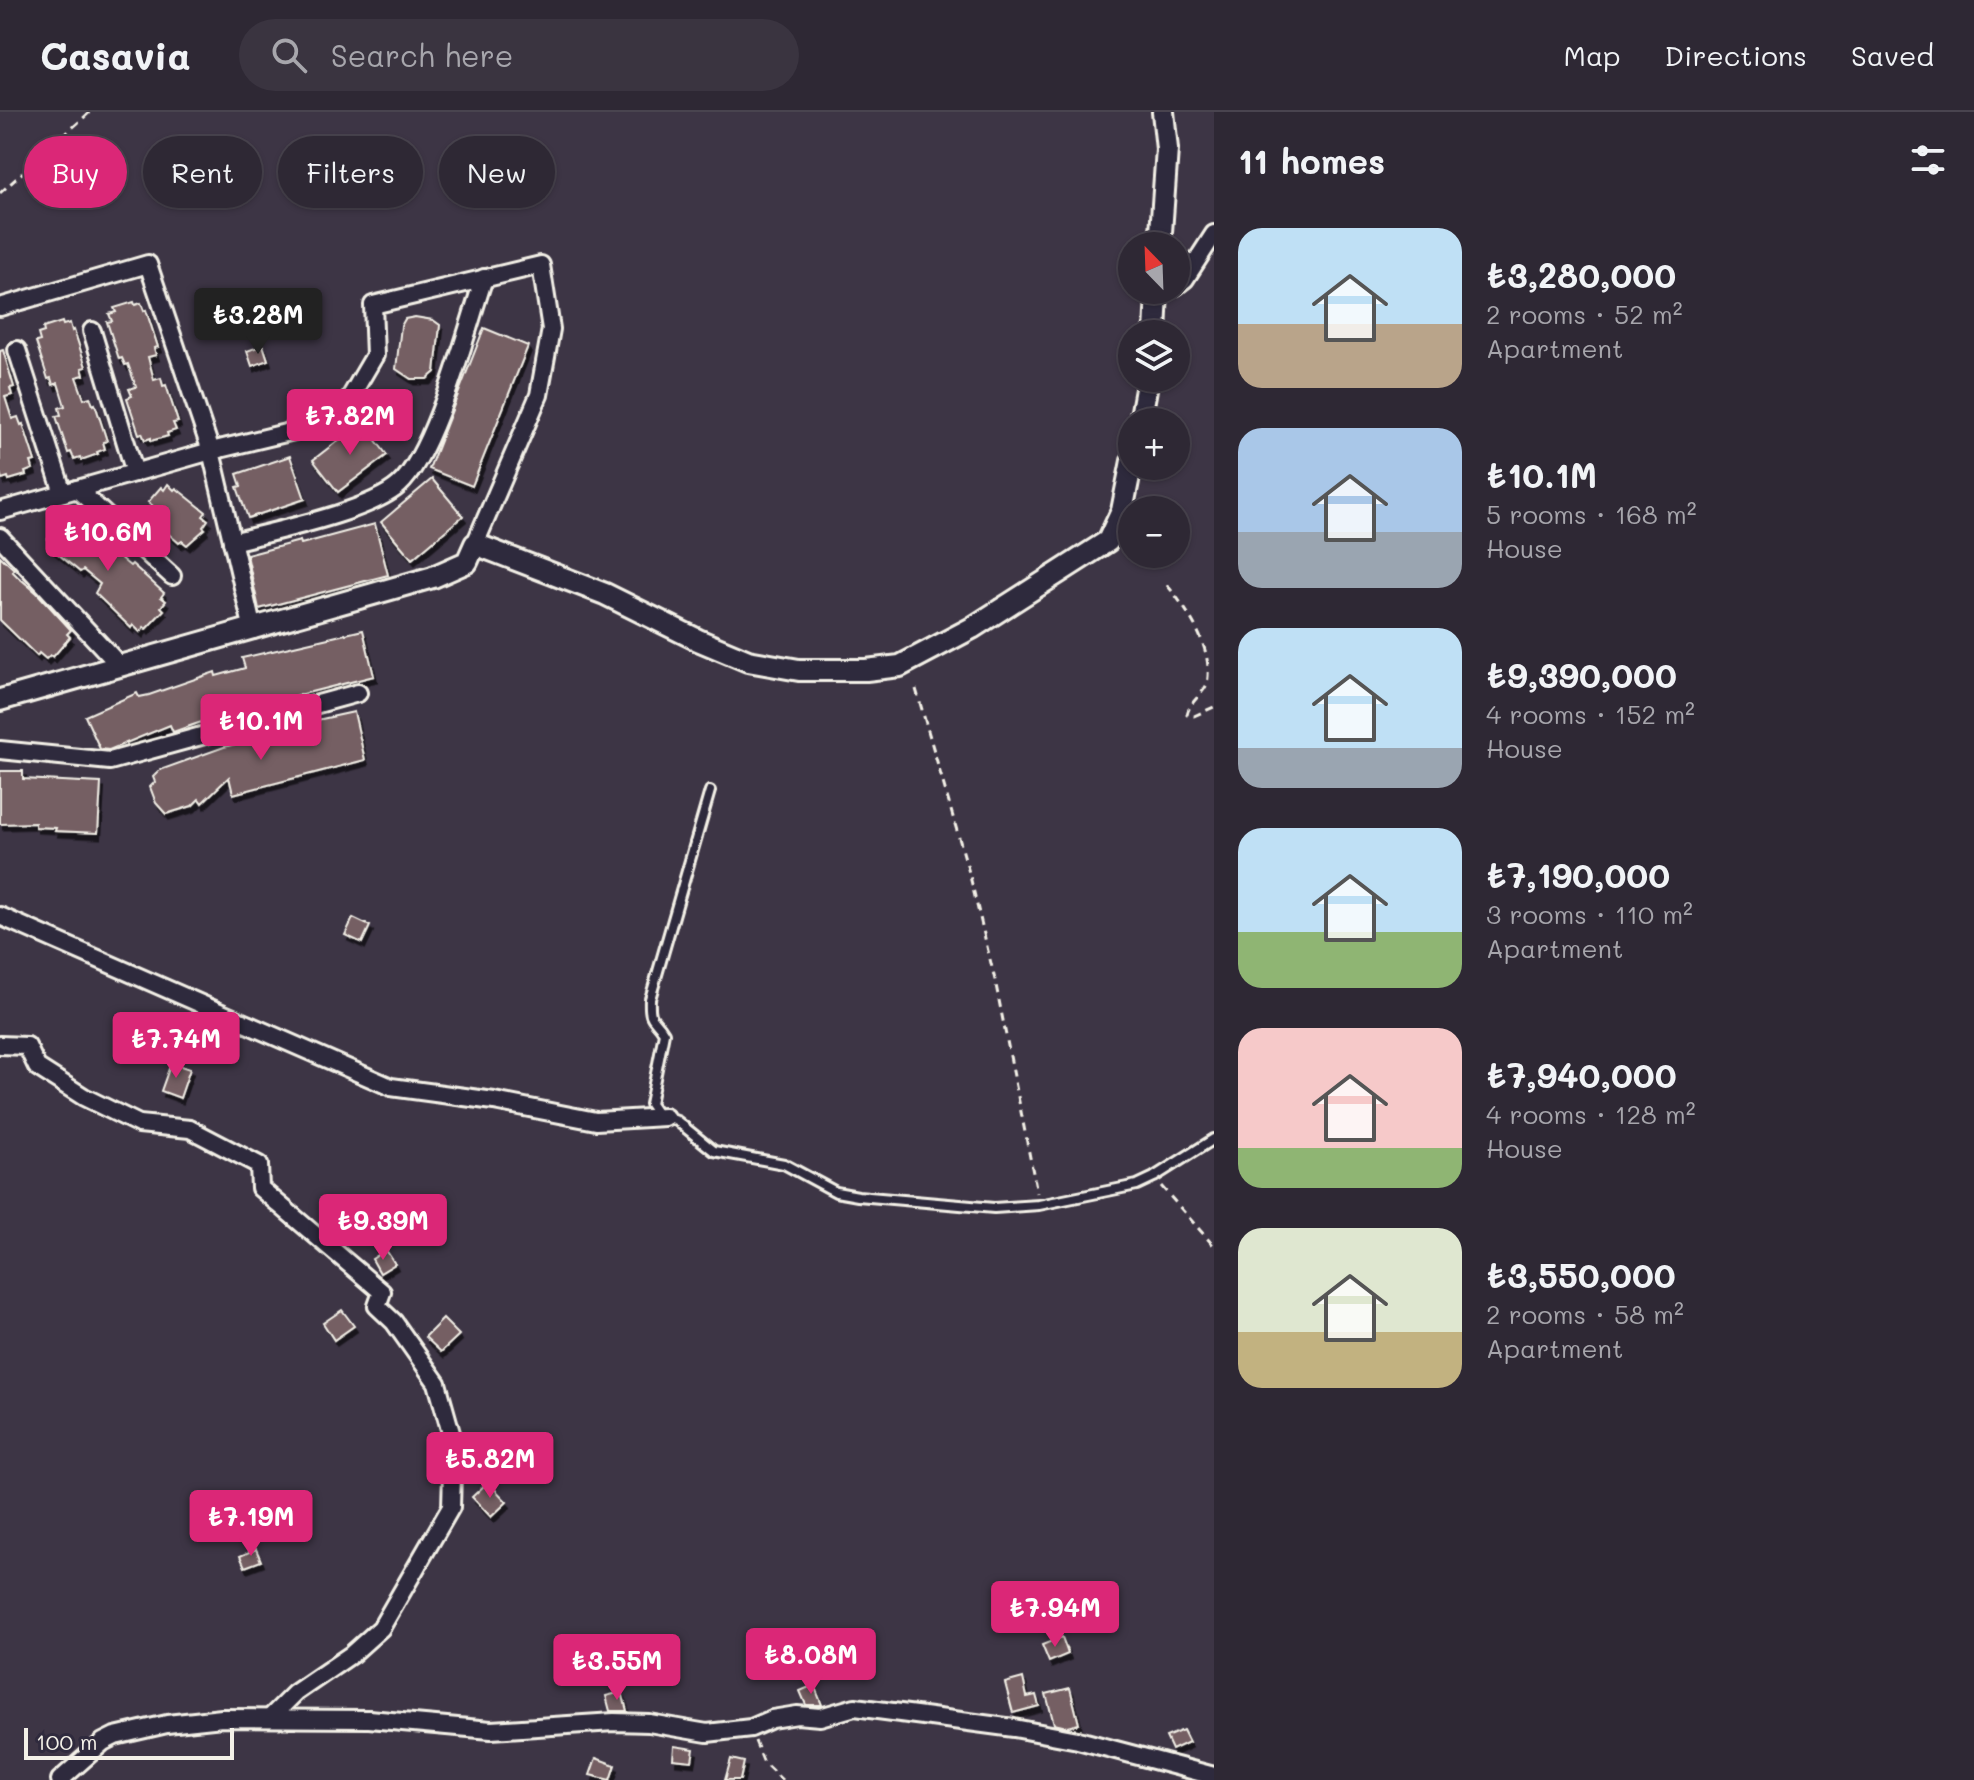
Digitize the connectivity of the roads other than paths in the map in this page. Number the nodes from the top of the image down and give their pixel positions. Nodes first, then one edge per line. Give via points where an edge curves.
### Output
1 (1163, 112) edge
2 (1161, 232) edge
3 (1214, 234) edge
4 (1190, 271) edge
5 (484, 278) junction
6 (0, 307) edge
7 (92, 331) dead end
8 (17, 350) dead end
9 (211, 451) junction
10 (135, 473) junction
11 (1128, 480) edge
12 (70, 491) junction
13 (0, 511) edge
14 (0, 537) edge
15 (232, 542) junction
16 (475, 544) junction
17 (172, 576) dead end
18 (253, 630) junction
19 (121, 667) junction
20 (358, 693) dead end
21 (0, 700) edge
22 (0, 750) edge
23 (710, 791) dead end
24 (0, 916) edge
25 (0, 1045) edge
26 (665, 1117) junction
27 (1214, 1139) edge
28 (271, 1717) junction
29 (1214, 1776) edge
30 (60, 1780) edge

1 - 2 street via 1167,149
3 - 4 street
5 - 9 street via 373,305 375,355 341,413 294,431
5 - 15 street via 433,430 397,487 335,514
5 - 16 street via 541,265 551,329 539,395
6 - 9 street via 148,264
7 - 10 street
8 - 12 street
9 - 10 street
9 - 15 street
10 - 12 street
11 - 16 street via 1108,541 972,628 900,666 866,670 799,670 748,661 605,594
12 - 13 street
12 - 17 street
14 - 19 street
15 - 18 street
16 - 18 street via 467,562 433,577
18 - 19 street
19 - 21 street
20 - 22 street via 110,761
23 - 26 lane via 650,999 649,1013 664,1033 650,1104
24 - 26 street via 391,1087 596,1121
25 - 28 street via 27,1046 37,1067 139,1124 190,1129 259,1165 260,1188 382,1292 377,1306 437,1383 453,1440 451,1507 381,1628
26 - 27 lane via 714,1151 784,1164 836,1192 994,1208 1115,1191 1154,1177
28 - 29 street via 491,1730 614,1722 707,1733 855,1707 1078,1740
28 - 30 street via 191,1721 115,1736

